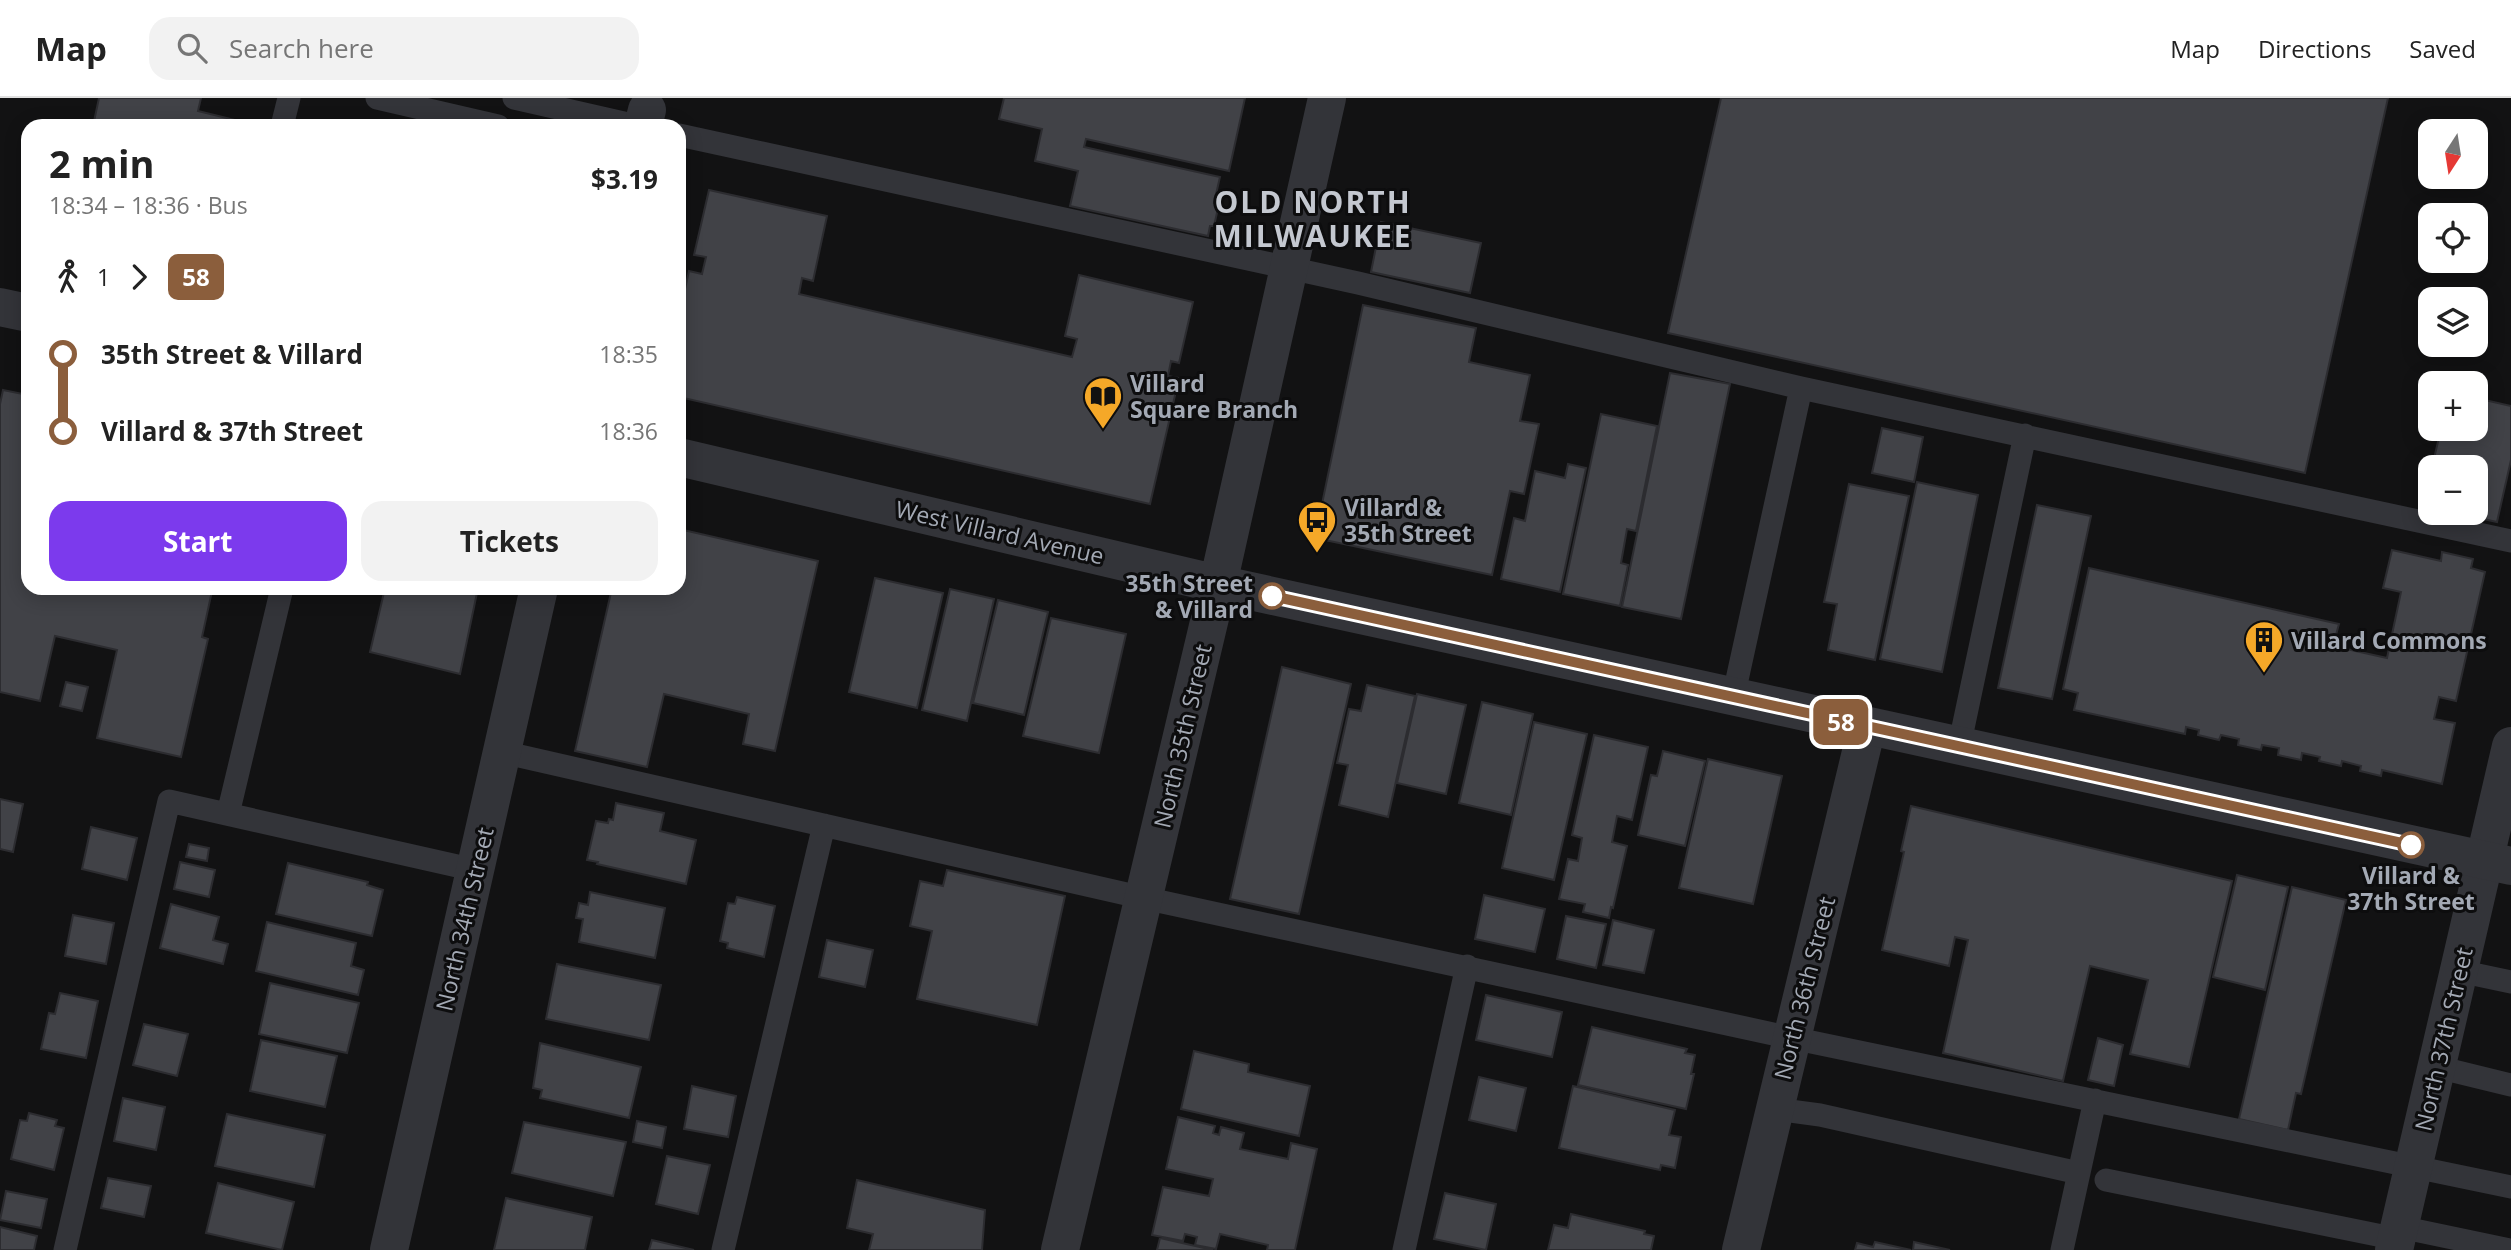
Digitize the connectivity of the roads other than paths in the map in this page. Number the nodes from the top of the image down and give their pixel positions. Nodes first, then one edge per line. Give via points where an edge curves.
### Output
1 (289, 98) edge
2 (377, 98) edge
3 (514, 98) edge
4 (1327, 98) edge
5 (644, 115) edge
6 (284, 119) edge
7 (468, 119) edge
8 (686, 137) edge
9 (1288, 268) junction
10 (0, 307) edge
11 (21, 312) edge
12 (1801, 388) junction
13 (2025, 435) junction
14 (686, 459) edge
15 (2511, 541) edge
16 (1218, 584) junction
17 (280, 595) edge
18 (537, 595) edge
19 (1733, 698) junction
20 (1867, 727) junction
21 (1959, 747) junction
22 (2511, 747) edge
23 (502, 752) junction
24 (228, 814) junction
25 (824, 825) junction
26 (2498, 863) edge
27 (475, 870) junction
28 (1144, 898) junction
29 (1467, 966) junction
30 (2459, 971) junction
31 (2511, 982) edge
32 (1792, 1038) junction
33 (2437, 1067) junction
34 (2511, 1085) edge
35 (2095, 1100) junction
36 (1775, 1109) junction
37 (2414, 1166) junction
38 (2080, 1172) junction
39 (2106, 1180) dead end
40 (2511, 1187) edge
41 (2397, 1239) edge
42 (65, 1250) edge
43 (389, 1250) edge
44 (723, 1250) edge
45 (1060, 1250) edge
46 (1404, 1250) edge
47 (1741, 1250) edge
48 (2062, 1250) edge
49 (2510, 1250) edge

1 - 6 lane
2 - 7 lane
3 - 5 lane
4 - 9 street, North 35th Street
8 - 9 lane
9 - 12 lane
9 - 16 street, North 35th Street
10 - 11 street
12 - 13 lane
12 - 19 lane
13 - 15 lane
13 - 21 lane
14 - 16 street, West Villard Avenue
16 - 19 street, West Villard Avenue
16 - 28 street, North 35th Street
17 - 24 lane
18 - 23 street, North 34th Street
19 - 20 street, West Villard Avenue
20 - 21 street, West Villard Avenue
20 - 32 street, North 36th Street
21 - 26 street, West Villard Avenue
22 - 26 street, North 37th Street
23 - 25 lane
23 - 27 street, North 34th Street
24 - 27 lane
24 - 42 lane via 169,801
25 - 28 lane
25 - 44 lane
26 - 30 street, North 37th Street
27 - 43 street, North 34th Street
28 - 29 lane
28 - 45 street, North 35th Street
29 - 32 lane
29 - 46 lane
30 - 31 lane
30 - 33 street, North 37th Street
32 - 35 lane
32 - 36 street, North 36th Street
33 - 34 lane
33 - 37 street, North 37th Street
35 - 37 lane
35 - 38 lane
36 - 38 lane
36 - 47 street, North 36th Street
37 - 40 lane
37 - 41 street, North 37th Street
38 - 48 lane
39 - 41 lane
41 - 49 lane

